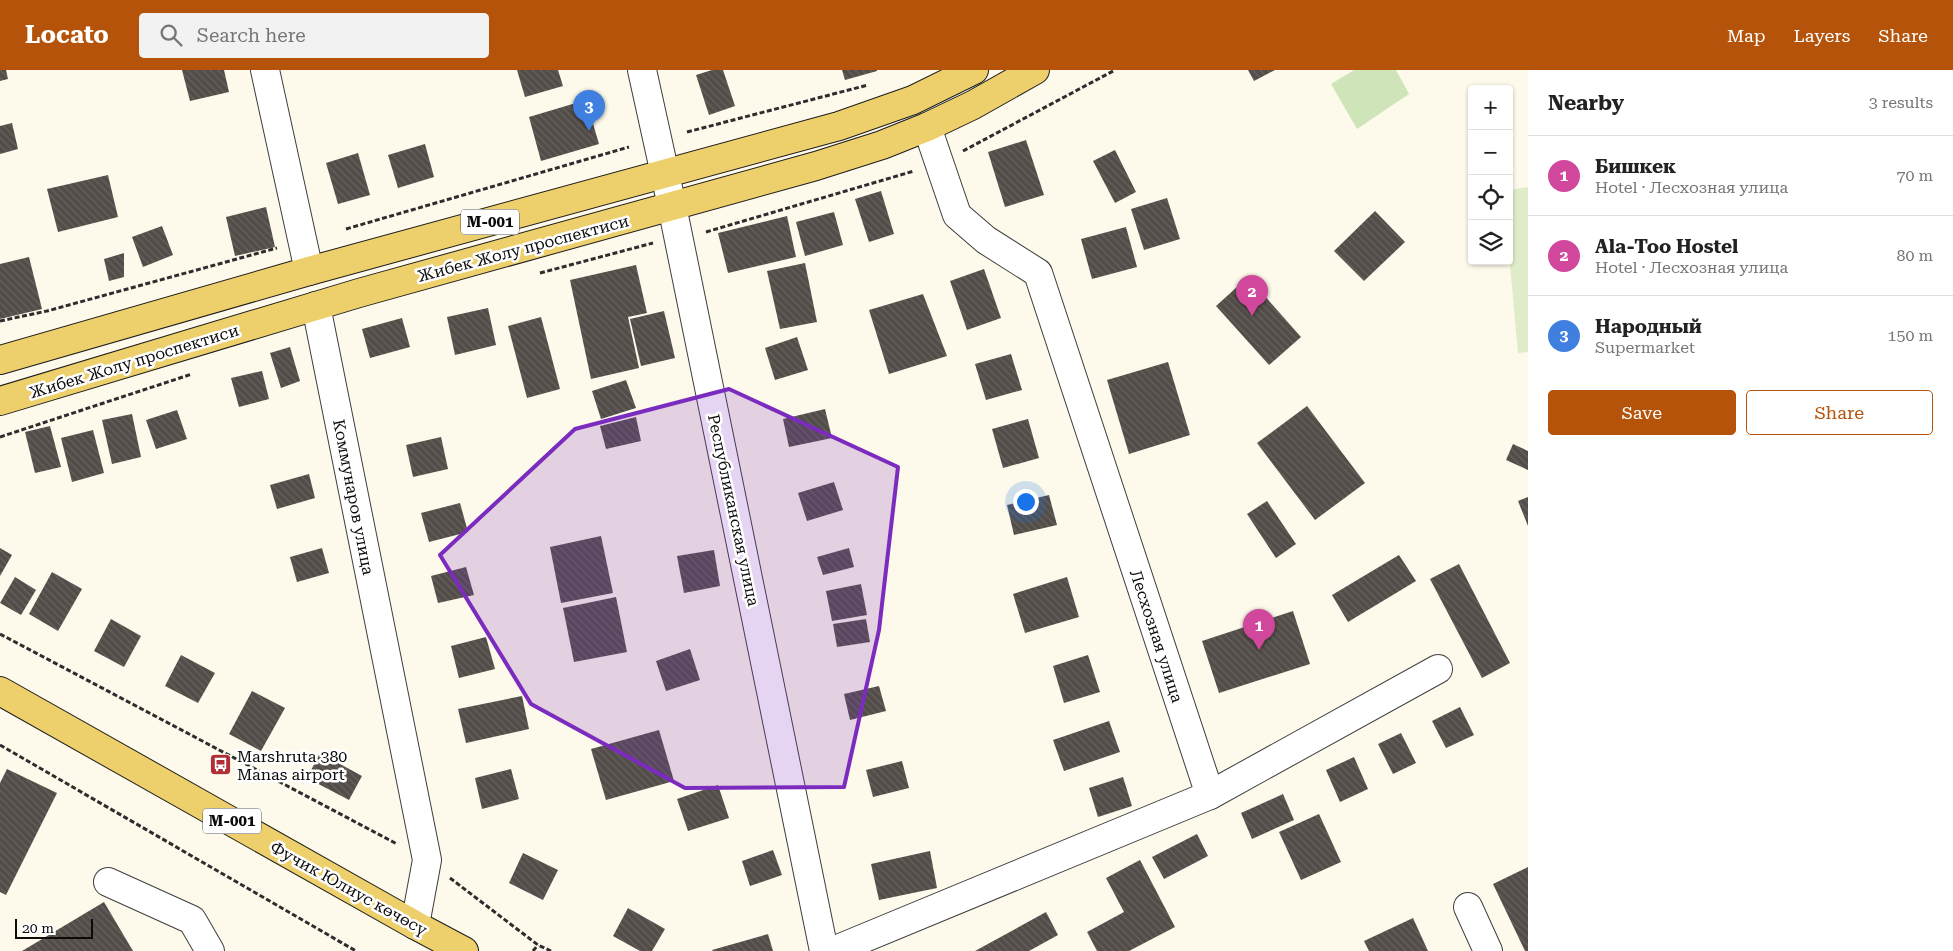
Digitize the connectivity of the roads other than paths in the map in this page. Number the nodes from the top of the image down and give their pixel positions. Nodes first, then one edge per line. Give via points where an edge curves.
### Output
1 (265, 70) edge
2 (642, 70) edge
3 (974, 70) edge
4 (1035, 70) edge
5 (927, 127) junction
6 (665, 174) junction
7 (672, 206) junction
8 (309, 271) junction
9 (316, 306) junction
10 (0, 360) edge
11 (0, 401) edge
12 (1438, 669) dead end
13 (0, 691) edge
14 (1210, 795) junction
15 (108, 882) dead end
16 (1468, 907) dead end
17 (415, 925) junction
18 (210, 951) edge
19 (464, 951) edge
20 (824, 951) edge
21 (833, 951) edge
22 (1488, 951) edge

1 - 8 street, Коммунаров улица
2 - 6 street, Республиканская улица
3 - 6 main road, Жибек Жолу проспектиси / М-001 via 913,100 839,126
4 - 5 main road, Жибек Жолу проспектиси / М-001
5 - 7 main road, Жибек Жолу проспектиси / М-001 via 882,146
5 - 14 street, Лесхозная улица via 957,215 986,240 1038,273
6 - 7 street, Республиканская улица
6 - 8 main road, Жибек Жолу проспектиси / М-001
7 - 9 main road, Жибек Жолу проспектиси / М-001
7 - 20 street, Республиканская улица
8 - 9 main road, Коммунаров улица
8 - 10 main road, Жибек Жолу проспектиси / М-001
9 - 11 main road, Жибек Жолу проспектиси / М-001
9 - 17 street, Коммунаров улица via 427,860
12 - 14 street
13 - 17 main road, Фучик Юлиус көчөсү / М-001
14 - 21 street
15 - 18 street via 192,920
16 - 22 street
17 - 19 main road, Фучик Юлиус көчөсү / М-001

